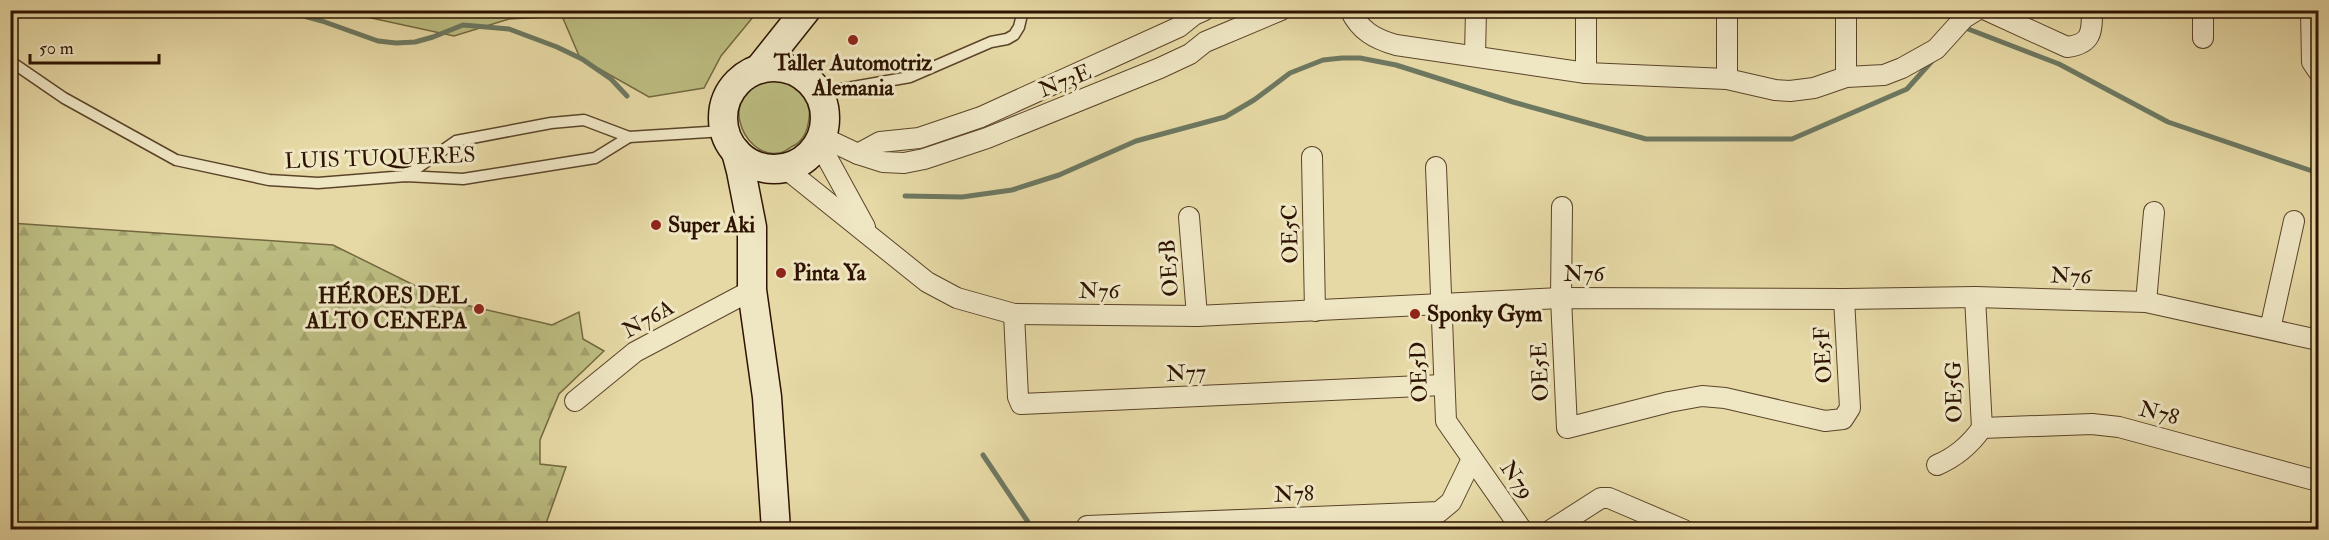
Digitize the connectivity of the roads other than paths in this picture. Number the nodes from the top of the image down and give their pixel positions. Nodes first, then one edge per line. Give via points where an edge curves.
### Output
1 (1023, 10) edge
2 (1205, 10) edge
3 (1281, 10) edge
4 (1350, 10) edge
5 (1476, 10) edge
6 (1586, 10) edge
7 (1726, 10) edge
8 (1845, 10) edge
9 (1977, 10) edge
10 (1986, 10) edge
11 (2092, 10) edge
12 (2203, 10) edge
13 (2311, 10) edge
14 (804, 13) edge
15 (1954, 19) edge
16 (1179, 27) junction
17 (2203, 38) dead end
18 (1146, 41) junction
19 (1190, 54) junction
20 (1475, 56) junction
21 (10, 61) edge
22 (2315, 66) edge
23 (1160, 68) junction
24 (759, 69) junction
25 (1586, 73) junction
26 (1846, 77) junction
27 (1727, 80) junction
28 (811, 84) junction
29 (981, 117) junction
30 (629, 137) junction
31 (987, 138) junction
32 (820, 140) junction
33 (730, 141) junction
34 (858, 154) junction
35 (1312, 157) dead end
36 (1436, 166) dead end
37 (783, 168) junction
38 (406, 176) junction
39 (1562, 207) dead end
40 (2154, 212) dead end
41 (1190, 217) dead end
42 (2294, 222) dead end
43 (752, 227) junction
44 (869, 235) junction
45 (752, 290) junction
46 (1975, 297) junction
47 (1561, 298) junction
48 (1844, 299) junction
49 (2146, 302) junction
50 (1441, 305) junction
51 (1316, 311) junction
52 (1014, 314) junction
53 (1197, 316) junction
54 (2270, 329) junction
55 (2319, 340) edge
56 (1443, 385) junction
57 (575, 402) dead end
58 (1850, 408) joint
59 (1982, 428) junction
60 (1472, 459) junction
61 (1937, 465) dead end
62 (2319, 481) edge
63 (1087, 526) dead end
64 (776, 530) edge
65 (1522, 530) edge
66 (1551, 530) edge
67 (1684, 530) edge

1 - 28 lane via 1014,35 910,77
2 - 16 street, N73E
3 - 19 street, N73E via 1205,42
4 - 20 street via 1363,29 1381,41
5 - 20 street
6 - 25 street
7 - 27 street
8 - 26 street
9 - 15 street
10 - 11 street via 2067,46 2077,46 2090,37
12 - 17 street
13 - 22 street
14 - 24 main road
14 - 28 main road
15 - 26 street via 1936,49 1902,68 1884,75
16 - 18 street, N73E
16 - 19 street
18 - 23 street
18 - 29 street, N73E
19 - 23 street, N73E
20 - 25 street
21 - 38 lane, LUIS TUQUERES via 64,98 177,160 269,180 318,183
23 - 31 street, N73E
24 - 28 main road via 782,67
24 - 33 main road via 745,75 726,99 722,115
25 - 27 street
26 - 27 street via 1790,91
28 - 32 main road via 825,115
29 - 31 street
29 - 34 street, N73E via 919,138 880,142
30 - 33 lane
30 - 38 lane, LUIS TUQUERES via 595,158 463,178
30 - 38 lane via 584,120 551,123 456,141
31 - 34 street, N73E via 904,163 883,162
32 - 34 street, N73E
32 - 37 main road via 804,159
32 - 44 street, N76
33 - 37 main road via 749,163
33 - 43 main road via 741,171
35 - 51 street, OE5C
36 - 50 street, OE5D
37 - 43 main road via 762,199
37 - 44 street, N76
39 - 47 street, OE5E
40 - 49 street
41 - 53 street, OE5B
42 - 54 street
43 - 45 main road
44 - 52 street, N76 via 927,282 957,298
45 - 57 street, N76A via 635,352
45 - 64 main road via 767,397
46 - 48 street, N76
46 - 49 street, N76
46 - 59 street, OE5G
47 - 48 street, N76
47 - 50 street, N76
47 - 58 street, OE5E via 1567,428 1702,396 1834,422 1843,419
48 - 58 street, OE5F
49 - 54 street, N76
50 - 51 street, N76
50 - 56 street, OE5D
51 - 53 street, N76
52 - 53 street, N76
52 - 56 street, N77 via 1021,404
54 - 55 street, N76
56 - 60 street, OE5D via 1446,421
59 - 61 street, OE5G via 1962,451
59 - 62 street, N78 via 2092,424 2119,427
60 - 63 street, N78 via 1451,502 1439,512
60 - 65 street, N79
66 - 67 street via 1601,498 1609,498

